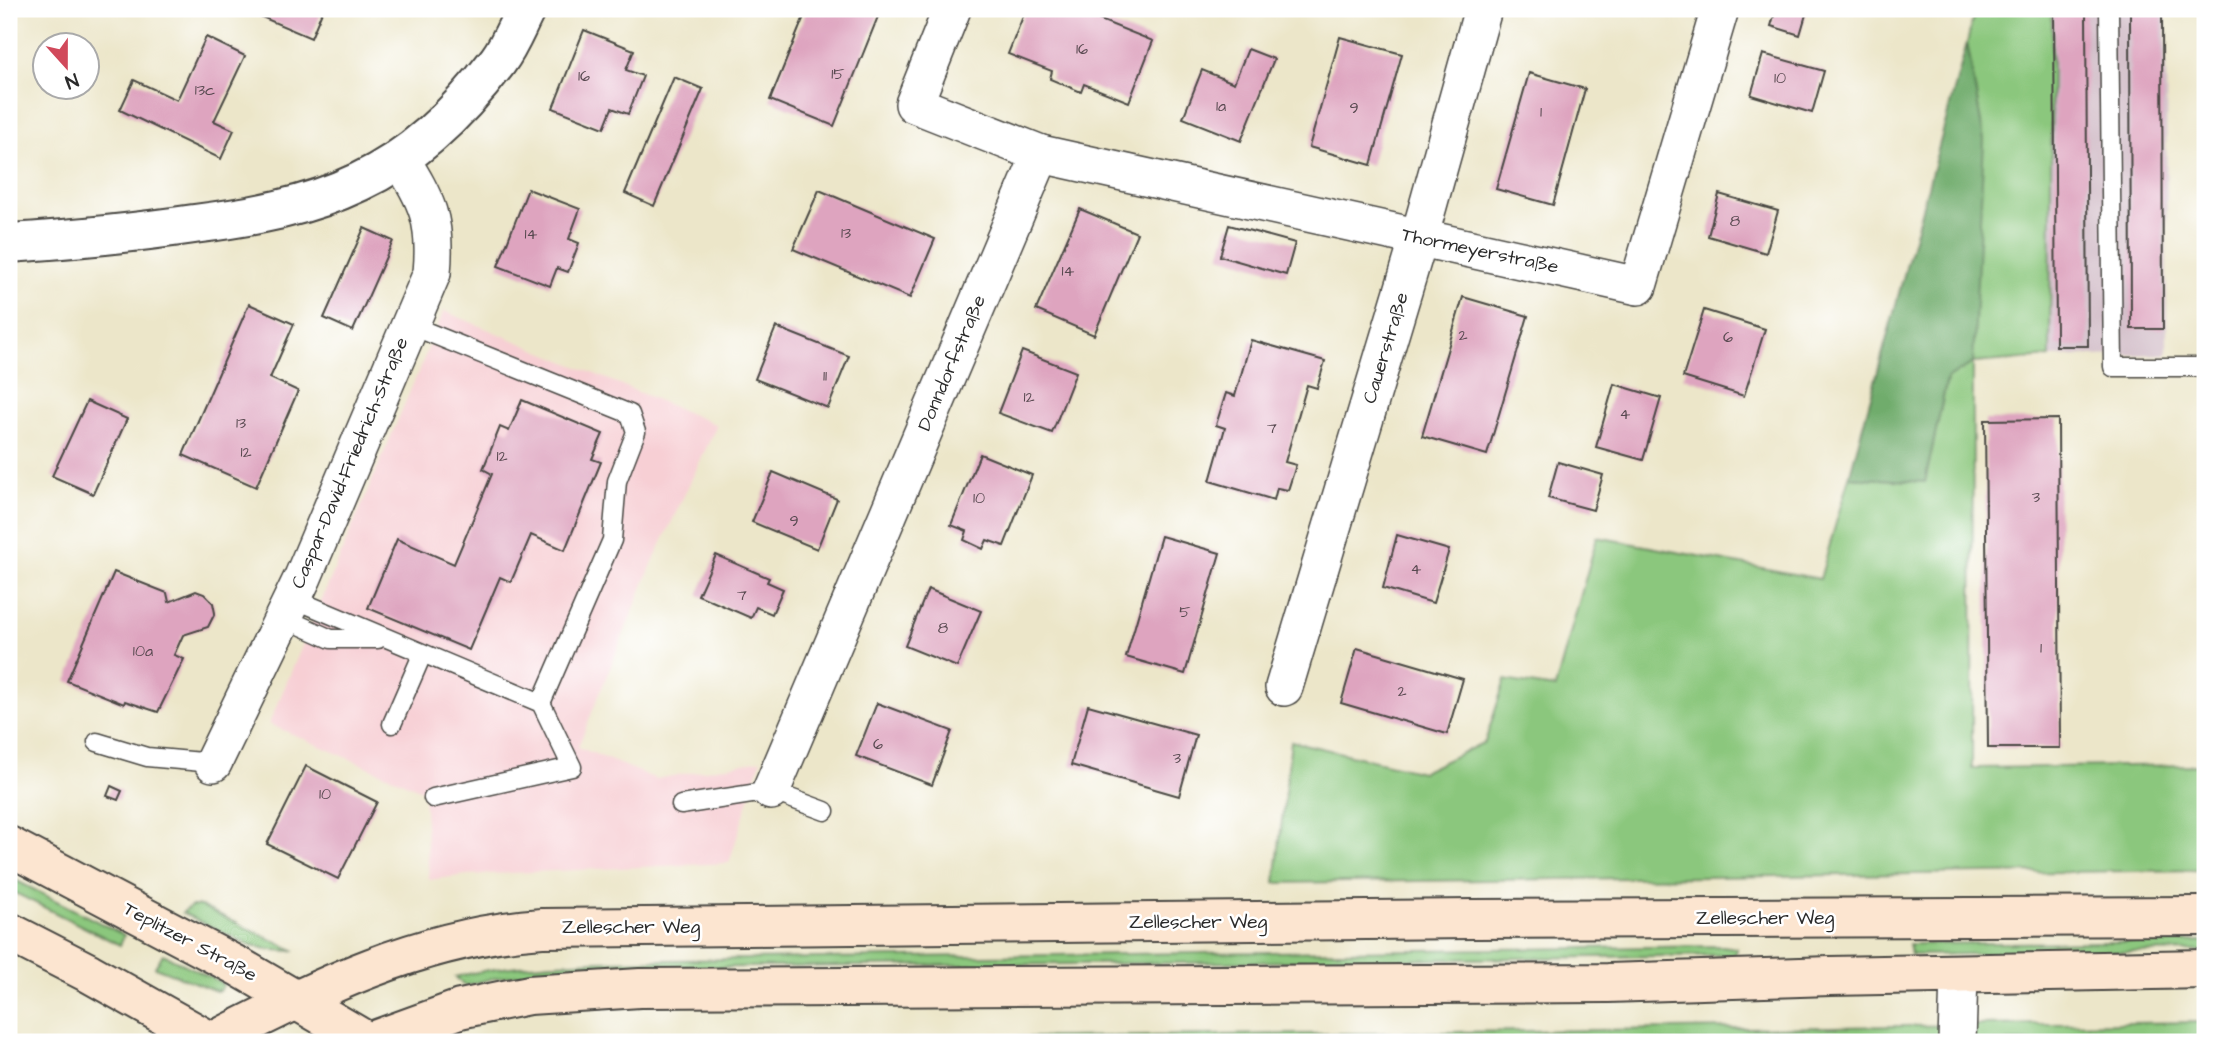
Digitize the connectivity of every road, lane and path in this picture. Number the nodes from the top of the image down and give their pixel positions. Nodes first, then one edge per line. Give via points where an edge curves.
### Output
1 (526, 9) edge
2 (952, 9) edge
3 (1483, 9) edge
4 (1720, 9) edge
5 (2109, 9) edge
6 (1041, 154) junction
7 (400, 158) junction
8 (1419, 238) junction
9 (9, 243) edge
10 (410, 325) junction
11 (2205, 367) edge
12 (288, 608) junction
13 (422, 655) junction
14 (1284, 687) dead end
15 (541, 704) junction
16 (392, 724) dead end
17 (97, 742) dead end
18 (213, 763) joint
19 (771, 791) junction
20 (433, 798) dead end
21 (681, 805) dead end
22 (825, 811) dead end
23 (9, 846) edge
24 (2205, 916) edge
25 (9, 932) edge
26 (2205, 969) edge
27 (1959, 974) junction
28 (295, 999) junction
29 (212, 1042) edge
30 (369, 1042) edge
31 (1957, 1042) edge

1 - 7 street via 500,59 462,104 433,134
2 - 6 street via 914,104
3 - 8 street, Cauerstraße
4 - 8 street, Thormeyerstraße via 1638,286
5 - 11 lane via 2113,367
6 - 8 street, Thormeyerstraße
6 - 19 street, Donndorfstraße
7 - 9 street via 360,182 307,203 250,217 113,236
7 - 10 street, Caspar-David-Friedrich-Straße via 420,191 435,244 432,273
8 - 14 street, Cauerstraße
10 - 12 street, Caspar-David-Friedrich-Straße
10 - 15 lane via 630,414 636,432 617,481 612,540
12 - 13 lane via 331,639 385,639
12 - 18 street, Caspar-David-Friedrich-Straße
13 - 15 lane
13 - 16 lane
15 - 20 lane via 572,767
17 - 18 lane via 147,757
19 - 21 lane
19 - 22 lane
23 - 28 main road, Teplitzer Straße
24 - 28 main road, Zellescher Weg via 542,928 509,930 435,946
25 - 29 main road
26 - 27 main road
27 - 30 main road via 1608,983 640,988 529,995 460,1009
27 - 31 street
28 - 29 main road, Zellescher Weg
28 - 30 main road, Teplitzer Straße

